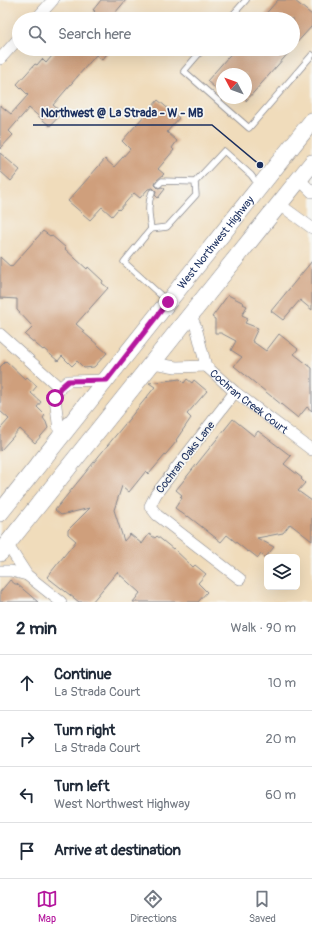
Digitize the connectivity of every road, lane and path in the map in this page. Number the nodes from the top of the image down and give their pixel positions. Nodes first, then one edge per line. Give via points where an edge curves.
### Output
1 (53, 0) edge
2 (246, 0) edge
3 (42, 12) edge
4 (235, 12) edge
5 (12, 46) edge
6 (312, 55) edge
7 (197, 56) edge
8 (0, 59) edge
9 (312, 121) edge
10 (312, 163) edge
11 (299, 179) junction
12 (196, 182) junction
13 (159, 184) dead end
14 (260, 188) junction
15 (152, 192) dead end
16 (312, 192) edge
17 (279, 204) junction
18 (310, 224) edge
19 (151, 229) junction
20 (168, 302) junction
21 (191, 316) junction
22 (0, 334) edge
23 (153, 363) junction
24 (206, 366) junction
25 (107, 380) junction
26 (60, 388) junction
27 (235, 392) junction
28 (60, 439) junction
29 (312, 450) edge
30 (0, 513) edge
31 (4, 549) edge
32 (15, 567) junction
33 (0, 571) edge
34 (240, 579) dead end
35 (61, 602) edge

1 - 3 street
2 - 4 lane
5 - 8 street
6 - 7 lane via 249,128 184,71
9 - 14 main road, West Northwest Highway
10 - 11 main road
11 - 16 street
11 - 17 main road
12 - 13 lane via 162,181
12 - 14 lane via 224,151 251,175
12 - 19 lane via 196,195 167,227
14 - 17 main road
14 - 20 main road, West Northwest Highway
15 - 19 lane via 148,211
17 - 18 street
17 - 21 main road
19 - 20 lane via 124,262
20 - 25 main road, West Northwest Highway
21 - 23 main road
21 - 24 street, Cochran Creek Court
22 - 26 street
23 - 24 street, Cochran Creek Court via 176,367
23 - 31 main road
24 - 27 street, Cochran Creek Court
25 - 26 street via 68,381
25 - 28 main road, West Northwest Highway
26 - 28 street via 55,398
27 - 29 street, Cochran Creek Court
27 - 34 street, Cochran Oaks Lane via 156,494 150,506 157,515
28 - 30 main road, West Northwest Highway
31 - 32 street
32 - 33 street
32 - 35 street

